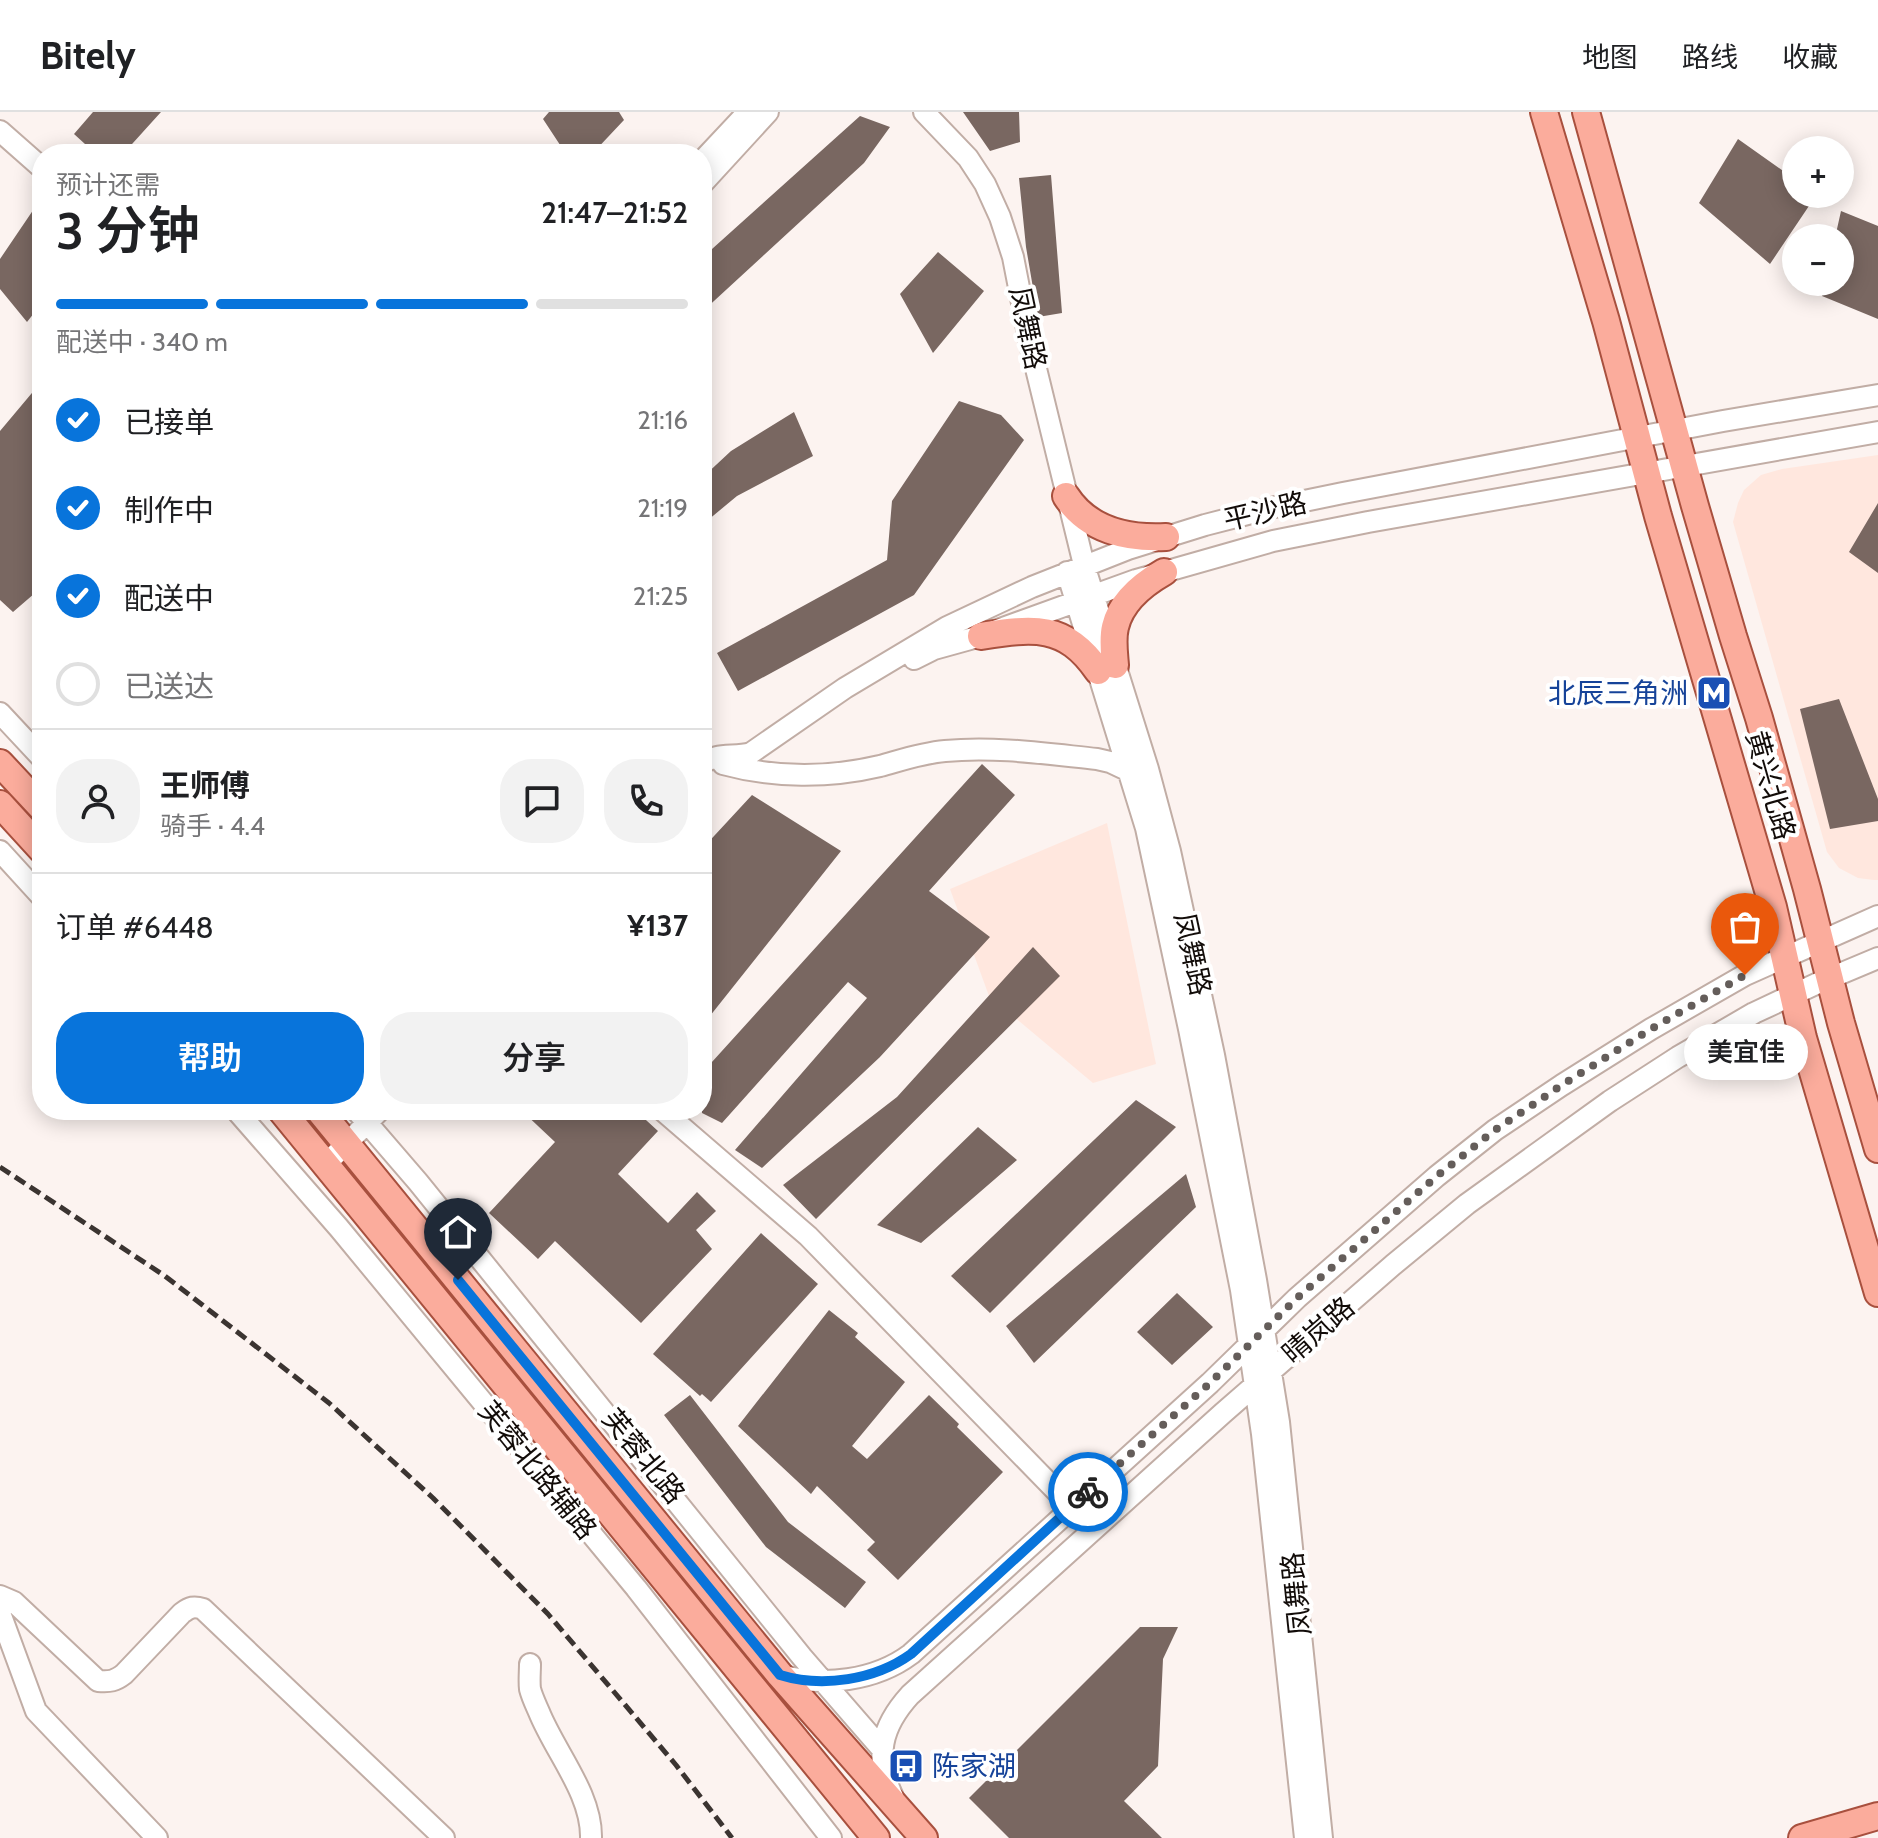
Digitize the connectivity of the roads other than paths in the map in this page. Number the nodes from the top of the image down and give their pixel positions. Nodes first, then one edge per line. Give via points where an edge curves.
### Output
1 (748, 112) edge
2 (768, 112) edge
3 (924, 112) edge
4 (1544, 112) edge
5 (1586, 112) edge
6 (0, 131) edge
7 (712, 150) edge
8 (32, 159) edge
9 (712, 173) edge
10 (1878, 395) edge
11 (1675, 431) junction
12 (1878, 432) edge
13 (1638, 438) junction
14 (1684, 465) junction
15 (1646, 472) junction
16 (1066, 496) junction
17 (1166, 537) junction
18 (1076, 569) junction
19 (1164, 572) junction
20 (1084, 599) junction
21 (981, 636) junction
22 (1107, 668) junction
23 (0, 713) edge
24 (32, 747) edge
25 (712, 757) edge
26 (712, 760) edge
27 (0, 763) edge
28 (733, 766) junction
29 (1129, 771) junction
30 (712, 774) edge
31 (32, 797) edge
32 (0, 804) edge
33 (32, 839) edge
34 (0, 851) edge
35 (32, 886) edge
36 (1878, 916) edge
37 (1820, 942) junction
38 (1784, 957) junction
39 (1878, 958) edge
40 (1829, 979) junction
41 (1793, 995) junction
42 (245, 1120) edge
43 (289, 1120) edge
44 (327, 1120) edge
45 (358, 1120) edge
46 (369, 1120) edge
47 (674, 1120) edge
48 (342, 1138) junction
49 (1878, 1149) edge
50 (321, 1159) junction
51 (1878, 1293) edge
52 (1264, 1330) junction
53 (1249, 1346) junction
54 (1270, 1371) junction
55 (1255, 1385) junction
56 (603, 1409) junction
57 (579, 1428) junction
58 (1072, 1507) junction
59 (0, 1596) edge
60 (0, 1613) edge
61 (530, 1664) dead end
62 (780, 1675) junction
63 (824, 1682) junction
64 (881, 1748) junction
65 (840, 1796) junction
66 (900, 1811) junction
67 (1878, 1816) edge
68 (157, 1838) edge
69 (444, 1838) edge
70 (591, 1838) edge
71 (831, 1838) edge
72 (853, 1838) edge
73 (876, 1838) edge
74 (924, 1838) edge
75 (1305, 1838) edge
76 (1322, 1838) edge
77 (1802, 1838) edge

1 - 7 street
2 - 9 street
3 - 16 street, 凤舞路 via 968,158 1000,217
4 - 13 main road, 黄兴北路
5 - 11 main road, 黄兴北路
6 - 8 street
10 - 11 street, 平沙路
11 - 13 street, 平沙路
11 - 14 main road, 黄兴北路
12 - 14 street, 平沙路
13 - 15 main road, 黄兴北路
13 - 17 street, 平沙路 via 1275,507
14 - 15 street, 平沙路
14 - 37 main road, 黄兴北路
15 - 19 street, 平沙路 via 1315,531
15 - 38 main road, 黄兴北路
16 - 17 main road via 1083,517 1112,531
16 - 18 street, 凤舞路
17 - 18 street, 平沙路
18 - 20 street, 凤舞路
18 - 25 street, 平沙路 via 947,627 751,753
19 - 20 street, 平沙路
19 - 22 main road via 1143,585 1122,610
20 - 21 street, 平沙路
20 - 22 street, 凤舞路
21 - 22 main road via 1023,630 1050,633
21 - 28 street, 平沙路 via 901,665 765,756
22 - 29 street, 凤舞路
22 - 52 street, 凤舞路 via 1152,783 1170,851
23 - 24 street
26 - 28 street
27 - 31 main road
28 - 29 street via 809,776 914,755 999,751 1097,759
28 - 30 street, 平沙路
29 - 53 street, 凤舞路 via 1168,928
32 - 33 main road
34 - 35 street
36 - 37 street, 晴岚路
37 - 38 street, 晴岚路
37 - 40 main road, 黄兴北路
38 - 41 main road, 黄兴北路
38 - 52 street, 晴岚路 via 1651,1029 1495,1130
39 - 40 street, 晴岚路
40 - 41 street, 晴岚路
40 - 49 main road, 黄兴北路
41 - 51 main road, 黄兴北路
41 - 54 street, 晴岚路 via 1678,1057 1559,1137 1467,1204
42 - 71 street, 芙蓉北路辅路 via 626,1576
43 - 50 main road
44 - 48 main road, 芙蓉北路
45 - 48 street
46 - 56 street
47 - 58 street via 808,1236
48 - 50 street
48 - 57 main road, 芙蓉北路
50 - 65 main road
52 - 53 street, 晴岚路
52 - 54 street, 凤舞路
53 - 55 street, 凤舞路
53 - 58 street, 晴岚路
54 - 55 street, 晴岚路
54 - 76 street, 凤舞路
55 - 64 street, 晴岚路 via 910,1695 896,1710
55 - 75 street, 凤舞路
56 - 57 street
56 - 63 street
57 - 62 main road, 芙蓉北路
58 - 63 street, 晴岚路 via 911,1654 879,1671
59 - 69 street via 14,1602 98,1681 114,1681 175,1619 189,1608 203,1609
60 - 68 street via 36,1711
61 - 70 street via 531,1690 586,1809
62 - 63 street, 晴岚路
62 - 66 main road, 芙蓉北路
63 - 64 street
64 - 66 street via 885,1777
65 - 72 main road
65 - 73 main road
66 - 74 main road, 芙蓉北路
67 - 77 main road

